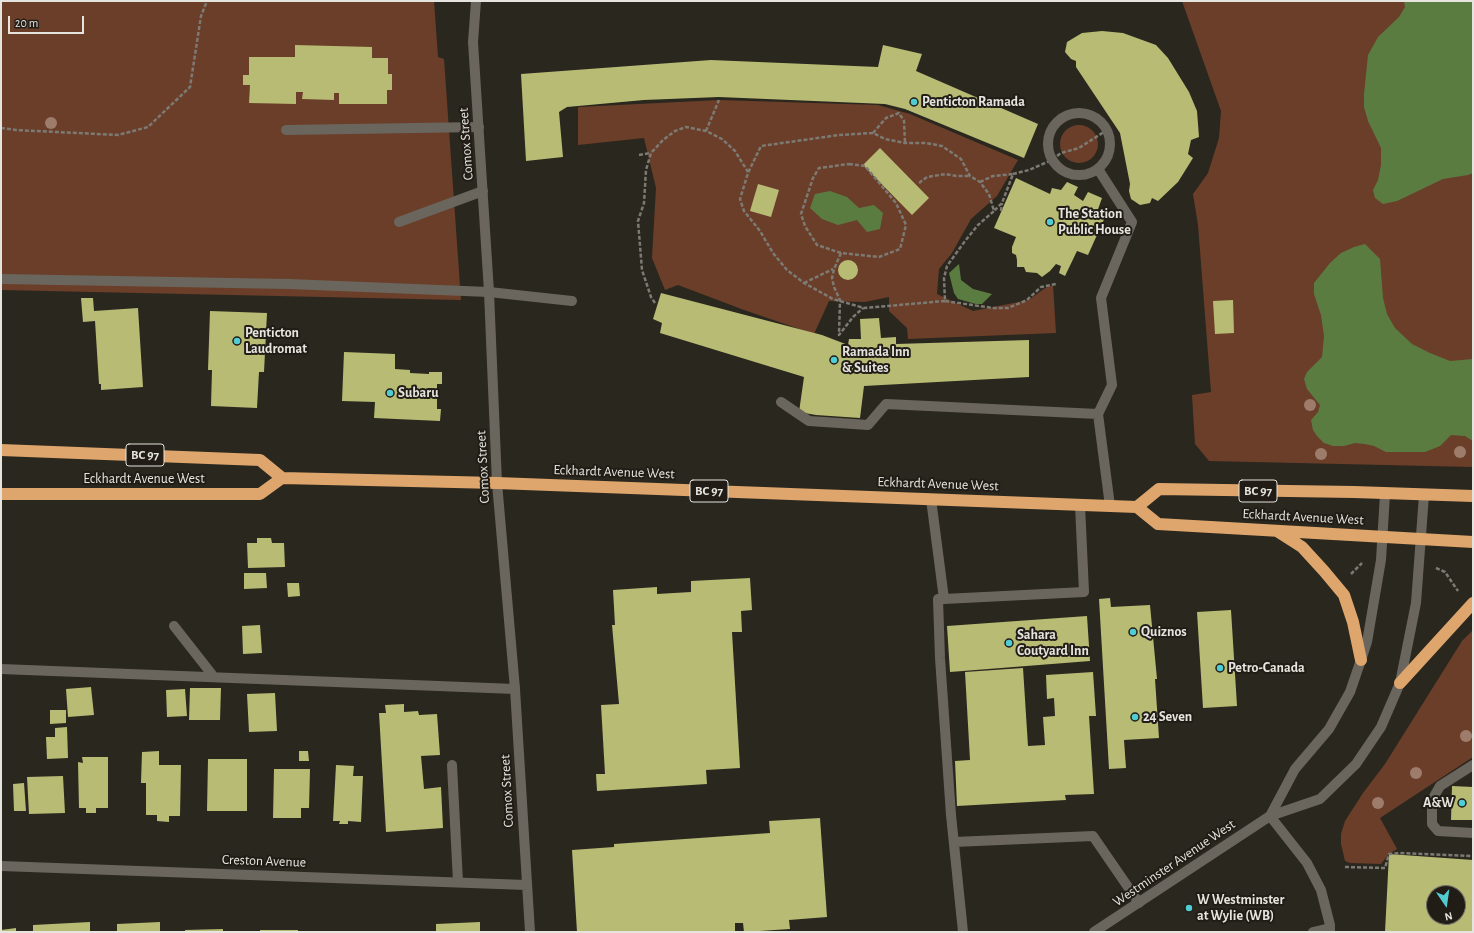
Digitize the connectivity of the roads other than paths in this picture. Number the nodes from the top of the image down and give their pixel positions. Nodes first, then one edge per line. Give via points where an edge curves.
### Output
1 (476, 1) edge
2 (479, 127) junction
3 (286, 130) dead end
4 (1098, 169) junction
5 (483, 191) junction
6 (399, 222) dead end
7 (1, 279) edge
8 (489, 292) junction
9 (572, 301) dead end
10 (781, 402) dead end
11 (1098, 414) junction
12 (1, 450) edge
13 (282, 478) junction
14 (497, 483) junction
15 (1, 494) edge
16 (1385, 494) junction
17 (1424, 495) junction
18 (1473, 496) edge
19 (932, 499) junction
20 (1080, 504) junction
21 (1110, 506) junction
22 (1137, 507) junction
23 (1276, 531) junction
24 (1382, 537) junction
25 (1422, 538) junction
26 (1473, 542) edge
27 (944, 599) junction
28 (1473, 603) edge
29 (174, 626) dead end
30 (1361, 660) junction
31 (1, 669) edge
32 (214, 677) junction
33 (1400, 682) junction
34 (515, 689) junction
35 (452, 765) dead end
36 (1473, 765) edge
37 (1270, 816) junction
38 (1473, 833) edge
39 (954, 842) junction
40 (1, 866) edge
41 (458, 882) junction
42 (526, 885) junction
43 (1139, 904) junction
44 (1107, 929) edge
45 (1330, 930) edge
46 (530, 932) edge
47 (963, 932) edge
48 (1094, 932) edge
49 (1313, 932) edge

1 - 2 street, Comox Street via 474,42
2 - 3 street
2 - 5 street, Comox Street
4 - 4 street via 1091,174 1076,176 1062,171 1052,160 1048,148 1050,135 1056,124 1066,116 1079,113 1096,118 1107,130 1111,142 1109,155
4 - 11 street via 1132,222 1101,298 1112,385
5 - 6 street
5 - 8 street, Comox Street
7 - 8 street via 289,284
8 - 9 street
8 - 14 street, Comox Street
10 - 11 street via 809,421 868,425 886,404
11 - 21 street
12 - 13 highway, Eckhardt Avenue West / BC 97 via 260,460
13 - 14 highway, Eckhardt Avenue West / BC 97
13 - 15 highway, Eckhardt Avenue West via 260,494
14 - 19 highway, Eckhardt Avenue West / BC 97
14 - 34 street, Comox Street
16 - 17 highway, Eckhardt Avenue West / BC 97
16 - 22 highway, Eckhardt Avenue West / BC 97 via 1159,489
16 - 24 street, Westminster Avenue West
17 - 18 highway, Eckhardt Avenue West / BC 97
17 - 25 street, Westminster Avenue West
19 - 20 highway, Eckhardt Avenue West / BC 97
19 - 27 street
20 - 21 highway, Eckhardt Avenue West / BC 97
20 - 27 street via 1084,592
21 - 22 highway, Eckhardt Avenue West / BC 97
22 - 23 highway, Eckhardt Avenue West via 1158,524
23 - 24 highway, Eckhardt Avenue West
23 - 30 highway via 1302,547 1344,596 1353,622
24 - 25 highway, Eckhardt Avenue West
24 - 30 street, Westminster Avenue West via 1381,560 1367,642
25 - 26 highway, Eckhardt Avenue West
25 - 33 street, Westminster Avenue West via 1416,602
27 - 39 street via 938,599 940,658
28 - 33 highway
29 - 32 street
30 - 37 street, Westminster Avenue West via 1350,692 1329,729 1295,769
31 - 32 street
32 - 34 street
33 - 37 street, Westminster Avenue West via 1381,727 1356,764 1320,799
34 - 42 street, Comox Street
35 - 41 street
36 - 38 street via 1440,786 1432,800 1432,824 1438,831
37 - 43 street, Westminster Avenue West
37 - 45 street via 1307,863 1321,890
39 - 43 street via 1093,836
39 - 47 street
40 - 41 street, Creston Avenue
41 - 42 street, Creston Avenue
42 - 46 street, Comox Street
43 - 44 street, Westminster Avenue West
44 - 48 street, Westminster Avenue West
45 - 49 street

